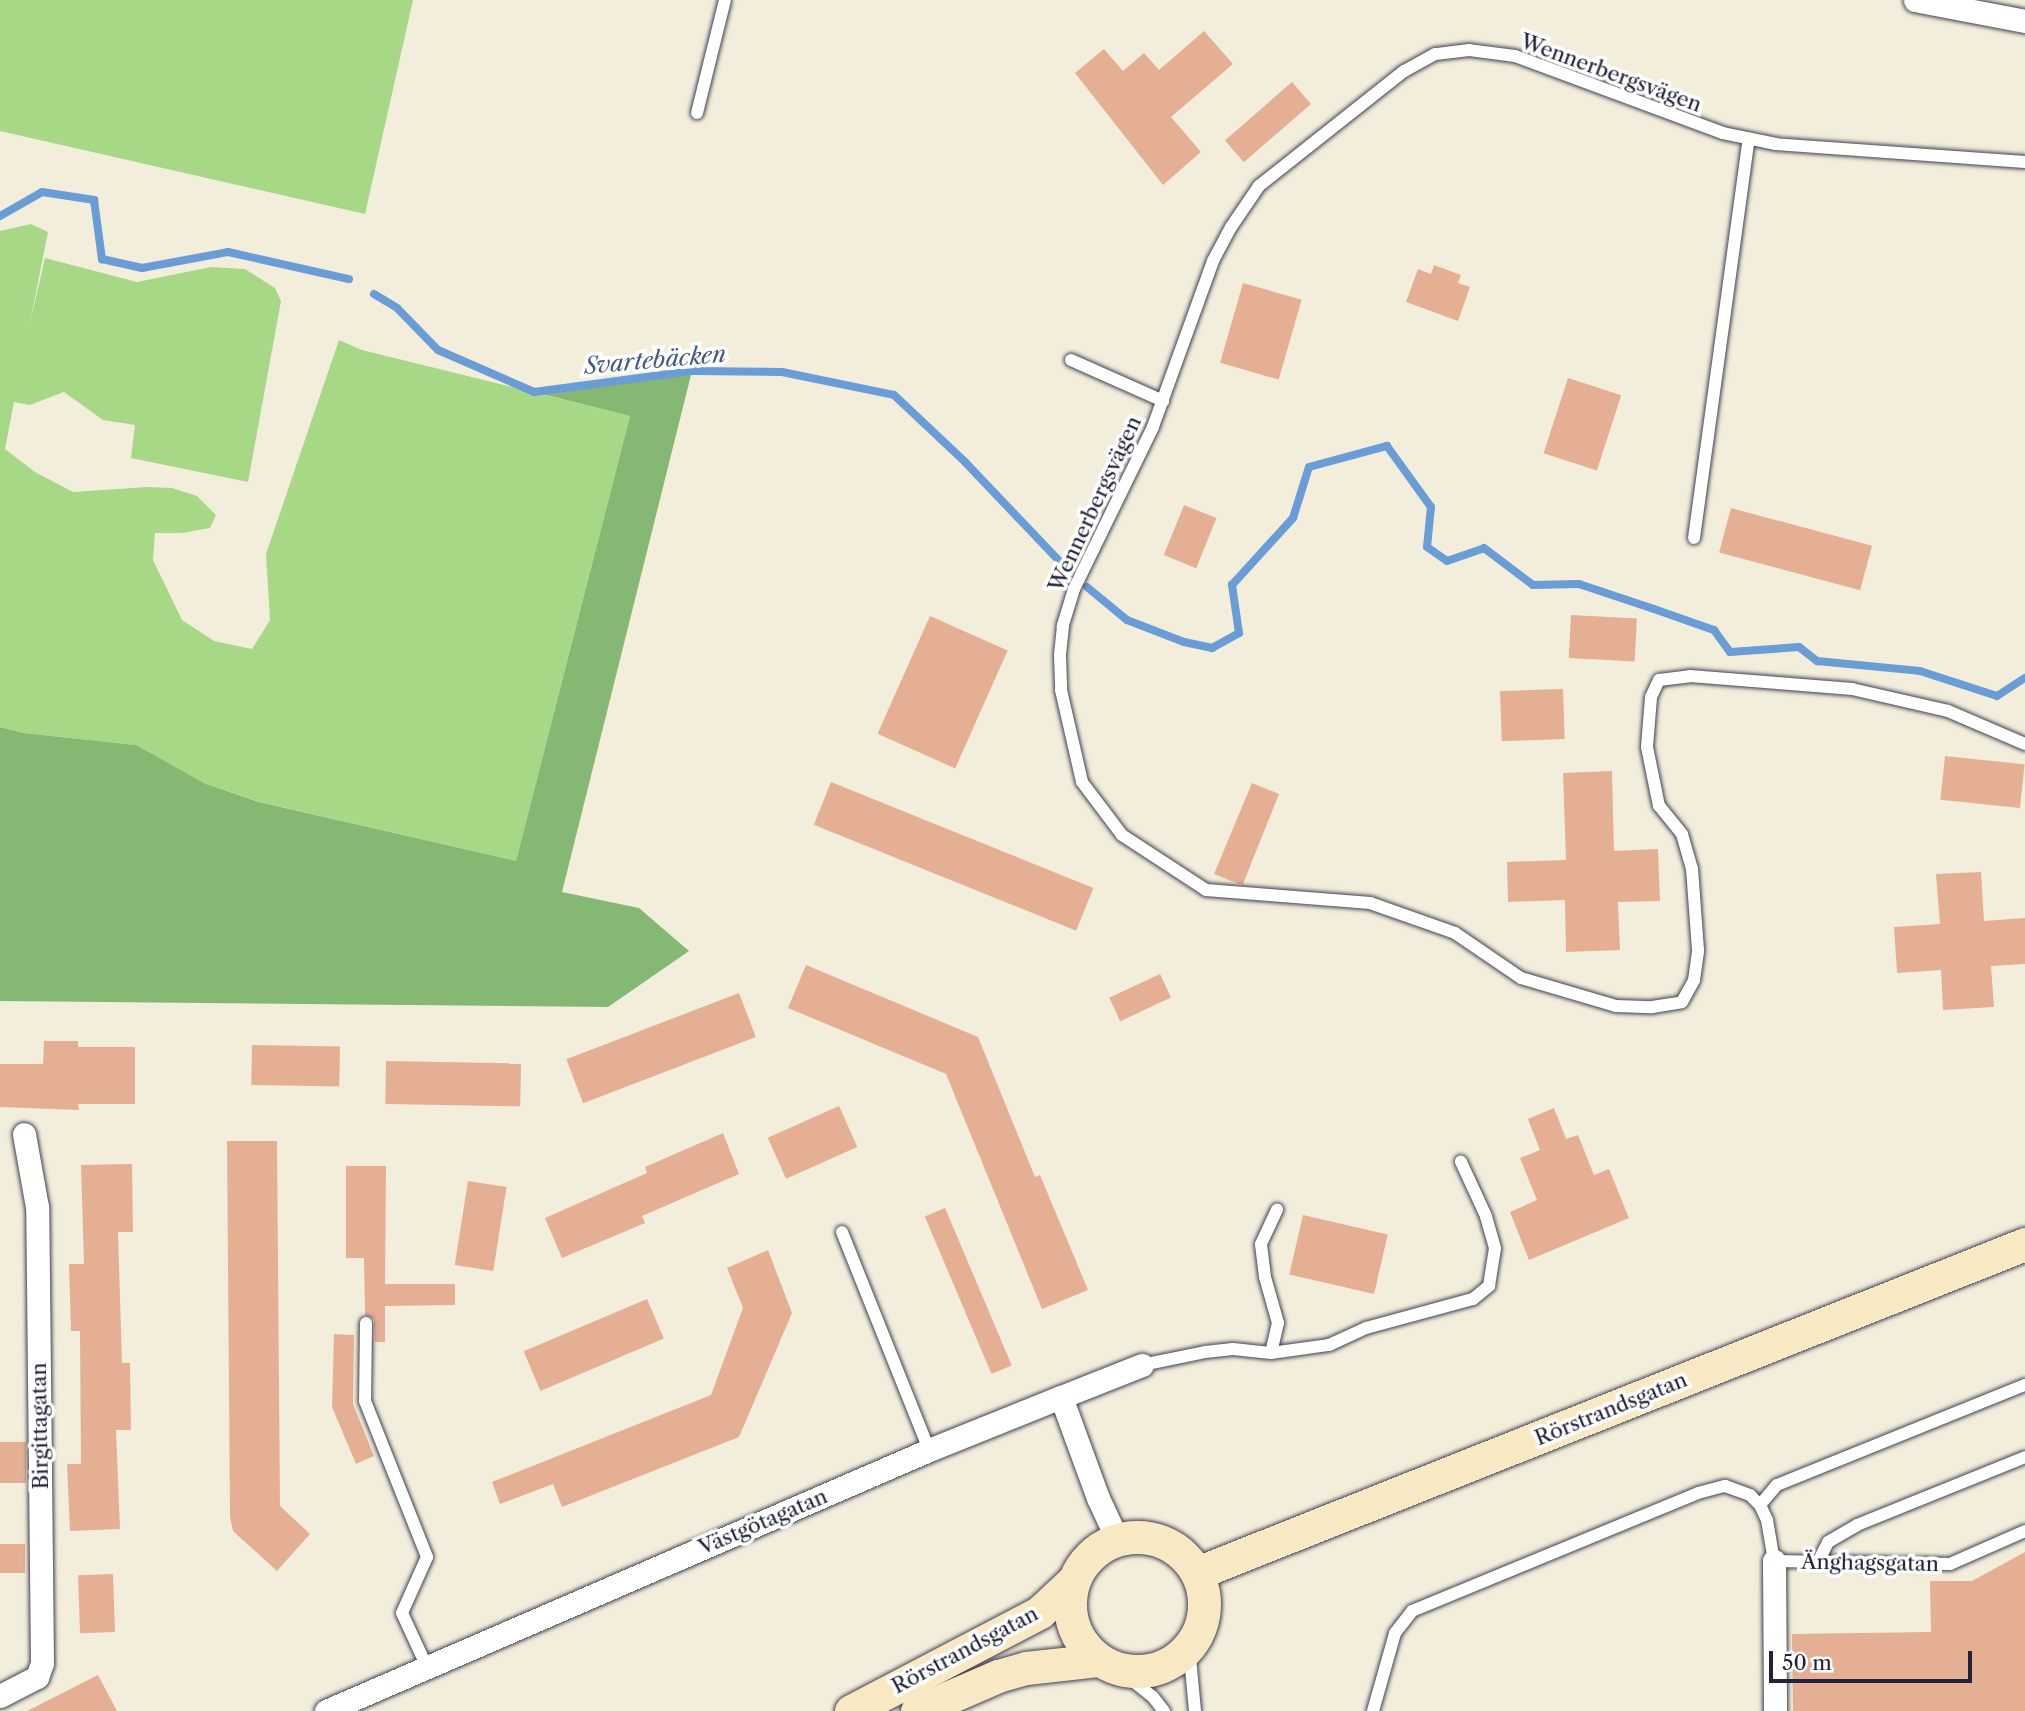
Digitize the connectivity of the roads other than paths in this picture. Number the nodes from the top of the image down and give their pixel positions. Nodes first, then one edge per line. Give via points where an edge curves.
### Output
1 (725, 0) edge
2 (1915, 0) edge
3 (1946, 3) edge
4 (2025, 21) edge
5 (697, 113) dead end
6 (1749, 139) junction
7 (2025, 162) edge
8 (1071, 360) dead end
9 (1163, 401) junction
10 (1694, 538) dead end
11 (2025, 744) edge
12 (24, 1134) dead end
13 (1461, 1162) dead end
14 (1277, 1210) dead end
15 (842, 1233) dead end
16 (2025, 1244) edge
17 (366, 1323) dead end
18 (1271, 1353) junction
19 (1142, 1365) joint
20 (2025, 1385) edge
21 (1061, 1396) junction
22 (929, 1450) junction
23 (2025, 1457) edge
24 (1760, 1505) junction
25 (2025, 1531) edge
26 (1117, 1539) junction
27 (1774, 1561) junction
28 (1818, 1562) junction
29 (1197, 1573) junction
30 (1073, 1581) junction
31 (1189, 1647) junction
32 (1108, 1664) junction
33 (427, 1667) junction
34 (0, 1696) edge
35 (326, 1711) edge
36 (851, 1711) edge
37 (916, 1711) edge
38 (1164, 1711) edge
39 (1195, 1711) edge
40 (1373, 1711) edge
41 (1775, 1711) edge

1 - 5 lane
2 - 3 street
3 - 4 street
6 - 7 lane, Wennerbergsvägen
6 - 9 lane, Wennerbergsvägen via 1723,134 1515,56 1469,50 1435,54 1404,71 1259,186 1213,261
6 - 10 lane
8 - 9 lane
9 - 11 lane, Wennerbergsvägen via 1074,589 1063,626 1061,690 1082,782 1104,816 1122,835 1206,890 1370,903 1455,933 1521,978 1616,1006 1682,1002 1694,980 1698,950 1692,869 1682,834 1659,806 1650,771 1651,697 1659,680 1690,676 1852,689 1948,711
12 - 34 street, Birgittagatan via 37,1208 42,1663 37,1677
13 - 18 lane via 1486,1216 1494,1248 1489,1286 1473,1298 1366,1328 1329,1345
14 - 18 lane via 1261,1244 1278,1323
15 - 22 lane
16 - 29 main road, Rörstrandsgatan
17 - 33 lane via 365,1401 427,1557 402,1613
18 - 19 lane via 1233,1349
19 - 21 street, Västgötagatan
20 - 24 lane via 1777,1485
21 - 22 street, Västgötagatan
21 - 26 street
22 - 33 street, Västgötagatan
23 - 28 lane via 1857,1525 1828,1542
24 - 27 lane
24 - 40 lane via 1750,1495 1725,1486 1698,1493 1412,1611 1395,1633
25 - 28 lane, Änghagsgatan via 1950,1564
26 - 29 main road via 1133,1536 1163,1542 1188,1560
26 - 30 main road, Rörstrandsgatan via 1083,1562
27 - 28 lane, Änghagsgatan
27 - 41 street, Änghagsgatan
29 - 31 main road via 1204,1604
30 - 32 main road, Rörstrandsgatan via 1069,1602 1072,1625 1082,1644
30 - 36 main road, Rörstrandsgatan via 1040,1612
31 - 32 main road, Rörstrandsgatan via 1175,1660 1138,1672
31 - 39 lane
32 - 37 main road, Rörstrandsgatan via 1026,1668
32 - 38 lane via 1153,1697
33 - 35 street, Västgötagatan

